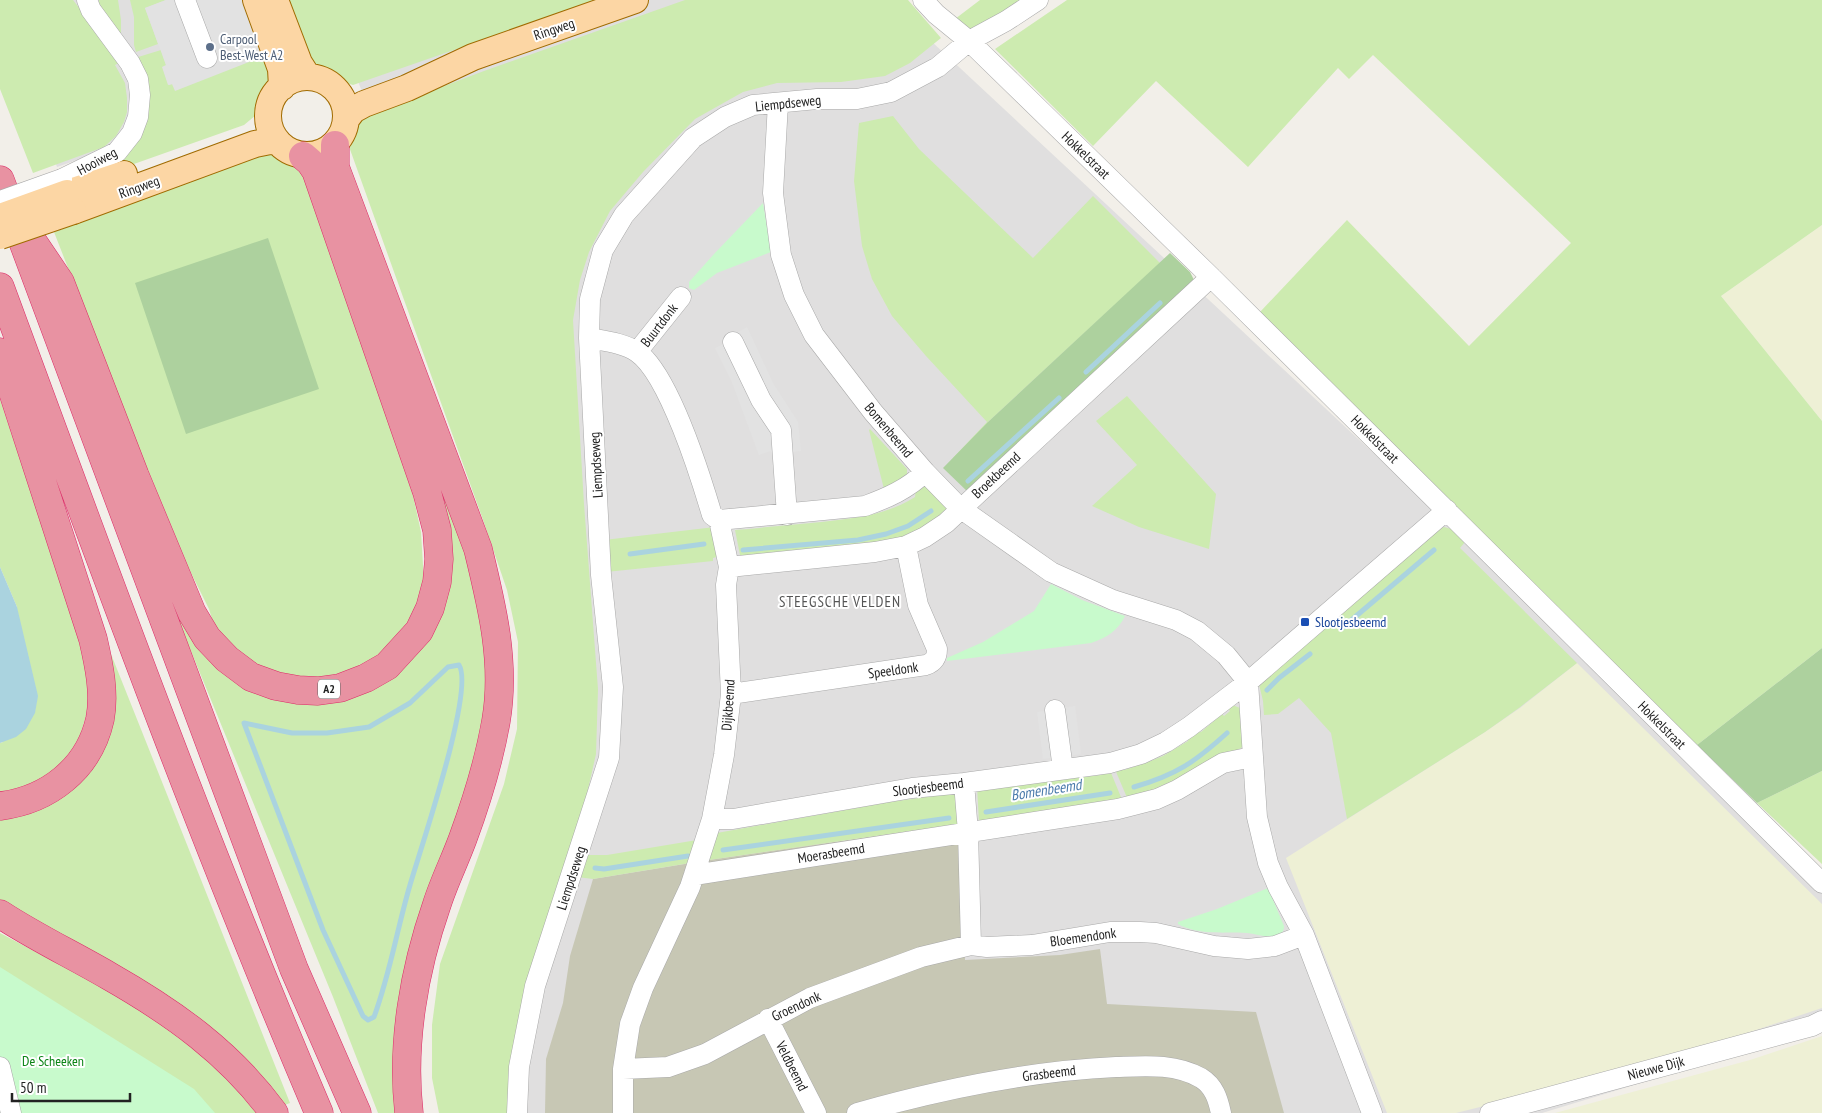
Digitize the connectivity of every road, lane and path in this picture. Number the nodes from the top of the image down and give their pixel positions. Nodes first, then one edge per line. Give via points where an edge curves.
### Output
1 (87, 0) edge
2 (185, 0) edge
3 (256, 0) edge
4 (275, 0) edge
5 (635, 0) edge
6 (923, 0) edge
7 (1038, 0) edge
8 (969, 41) junction
9 (473, 57) junction
10 (207, 58) dead end
11 (308, 77) junction
12 (282, 87) junction
13 (337, 91) junction
14 (778, 103) junction
15 (268, 117) junction
16 (347, 118) junction
17 (277, 142) junction
18 (335, 145) junction
19 (303, 156) junction
20 (0, 180) edge
21 (67, 194) junction
22 (3, 209) edge
23 (0, 236) edge
24 (1211, 277) junction
25 (0, 287) edge
26 (681, 297) dead end
27 (589, 338) junction
28 (733, 342) dead end
29 (0, 352) edge
30 (637, 352) junction
31 (925, 472) junction
32 (960, 508) junction
33 (1447, 510) junction
34 (788, 515) junction
35 (719, 520) junction
36 (906, 546) junction
37 (729, 567) junction
38 (1248, 682) junction
39 (731, 694) junction
40 (1055, 710) dead end
41 (1252, 757) junction
42 (1063, 769) junction
43 (964, 783) junction
44 (0, 806) edge
45 (712, 819) junction
46 (968, 832) junction
47 (694, 875) junction
48 (1822, 883) edge
49 (0, 914) edge
50 (1304, 936) junction
51 (972, 945) junction
52 (768, 1019) junction
53 (1822, 1021) edge
54 (0, 1067) edge
55 (623, 1069) junction
56 (11, 1113) edge
57 (274, 1113) edge
58 (319, 1113) edge
59 (357, 1113) edge
60 (409, 1113) edge
61 (517, 1113) edge
62 (623, 1113) edge
63 (816, 1113) edge
64 (857, 1113) edge
65 (1221, 1113) edge
66 (1372, 1113) edge
67 (1490, 1113) edge

1 - 21 street, Hooiweg via 138,80 138,117 132,133 117,152
2 - 10 street
3 - 12 main road via 281,69
4 - 11 main road via 298,63
5 - 9 main road, Ringweg
6 - 8 street, Hokkelstraat
7 - 8 street, Liempdseweg
8 - 14 street, Liempdseweg via 938,67 890,92 857,99
8 - 24 street, Hokkelstraat
9 - 13 main road, Ringweg via 407,73 361,90
9 - 16 main road, Ringweg via 364,104
11 - 12 main road via 290,81
11 - 13 main road via 327,82
12 - 15 main road via 272,100
13 - 16 main road via 344,100
14 - 27 street, Liempdseweg via 753,105 693,138 624,215 603,250 590,299
14 - 31 street, Bomenbeemd via 773,193 781,255 794,295 814,335 873,412
15 - 17 main road via 268,125
15 - 21 main road, Ringweg via 248,132
16 - 18 main road
17 - 19 main road via 292,153
17 - 21 main road, Ringweg via 255,144
18 - 19 main road via 320,153
18 - 60 highway via 335,167 478,549 492,605 498,650 500,682 496,720 485,770 463,838 436,905 418,969 409,1031
19 - 22 highway, A2 via 316,171 427,492 439,559 430,608 419,631 387,666 340,688 298,690 251,677 207,638 192,613 135,476 60,282
20 - 22 highway, A2
21 - 22 main road, Ringweg, bridge
21 - 23 main road, Ringweg, bridge
22 - 59 highway, A2 via 294,969
24 - 32 street, Broekbeemd
24 - 33 street, Hokkelstraat
25 - 58 highway via 132,643
26 - 30 street, Buurtdonk
27 - 30 street, Dijkbeemd
27 - 61 street, Liempdseweg via 601,575 613,687 609,758 535,986 519,1067
28 - 34 street via 761,400 781,430
29 - 44 highway via 93,639 101,696 100,720 95,734 72,773 53,789 16,804
30 - 35 street, Dijkbeemd via 662,383 686,436 712,516
31 - 32 street, Bomenbeemd
31 - 34 street via 913,484 865,506
32 - 36 street, Broekbeemd via 932,532
32 - 38 street, Bomenbeemd via 1051,572 1113,600 1176,620 1197,631 1226,655
33 - 38 street, Slootjesbeemd
33 - 48 street, Hokkelstraat
34 - 35 street
35 - 37 street, Dijkbeemd
36 - 37 street, Broekbeemd
36 - 39 street, Speeldonk via 918,605 937,649 934,660 926,666
37 - 39 street, Dijkbeemd via 726,585
38 - 41 street
38 - 42 street, Slootjesbeemd via 1189,727 1150,750 1110,763
39 - 45 street, Dijkbeemd
40 - 42 street
41 - 46 street via 1223,763 1157,799 1118,809
41 - 50 street via 1257,817 1268,863
42 - 43 street, Slootjesbeemd
43 - 45 street, Slootjesbeemd via 912,788 733,819
43 - 46 street
45 - 47 street, Dijkbeemd
46 - 47 street, Moerasbeemd
46 - 51 street
47 - 55 street, Dijkbeemd via 643,988 630,1024
49 - 57 highway via 110,976 190,1027 231,1062
50 - 51 street, Bloemendonk via 1275,946 1248,949 1140,932 1110,932 1032,945
50 - 66 street
51 - 52 street, Groendonk via 921,957 862,978
52 - 55 street, Groendonk via 705,1054 668,1067
52 - 63 street, Veldbeemd
53 - 67 street, Nieuwe Dijk
54 - 56 street
55 - 62 street, Dijkbeemd
64 - 65 street, Grasbeemd via 908,1098 1029,1074 1156,1066 1185,1070 1203,1079 1217,1095

